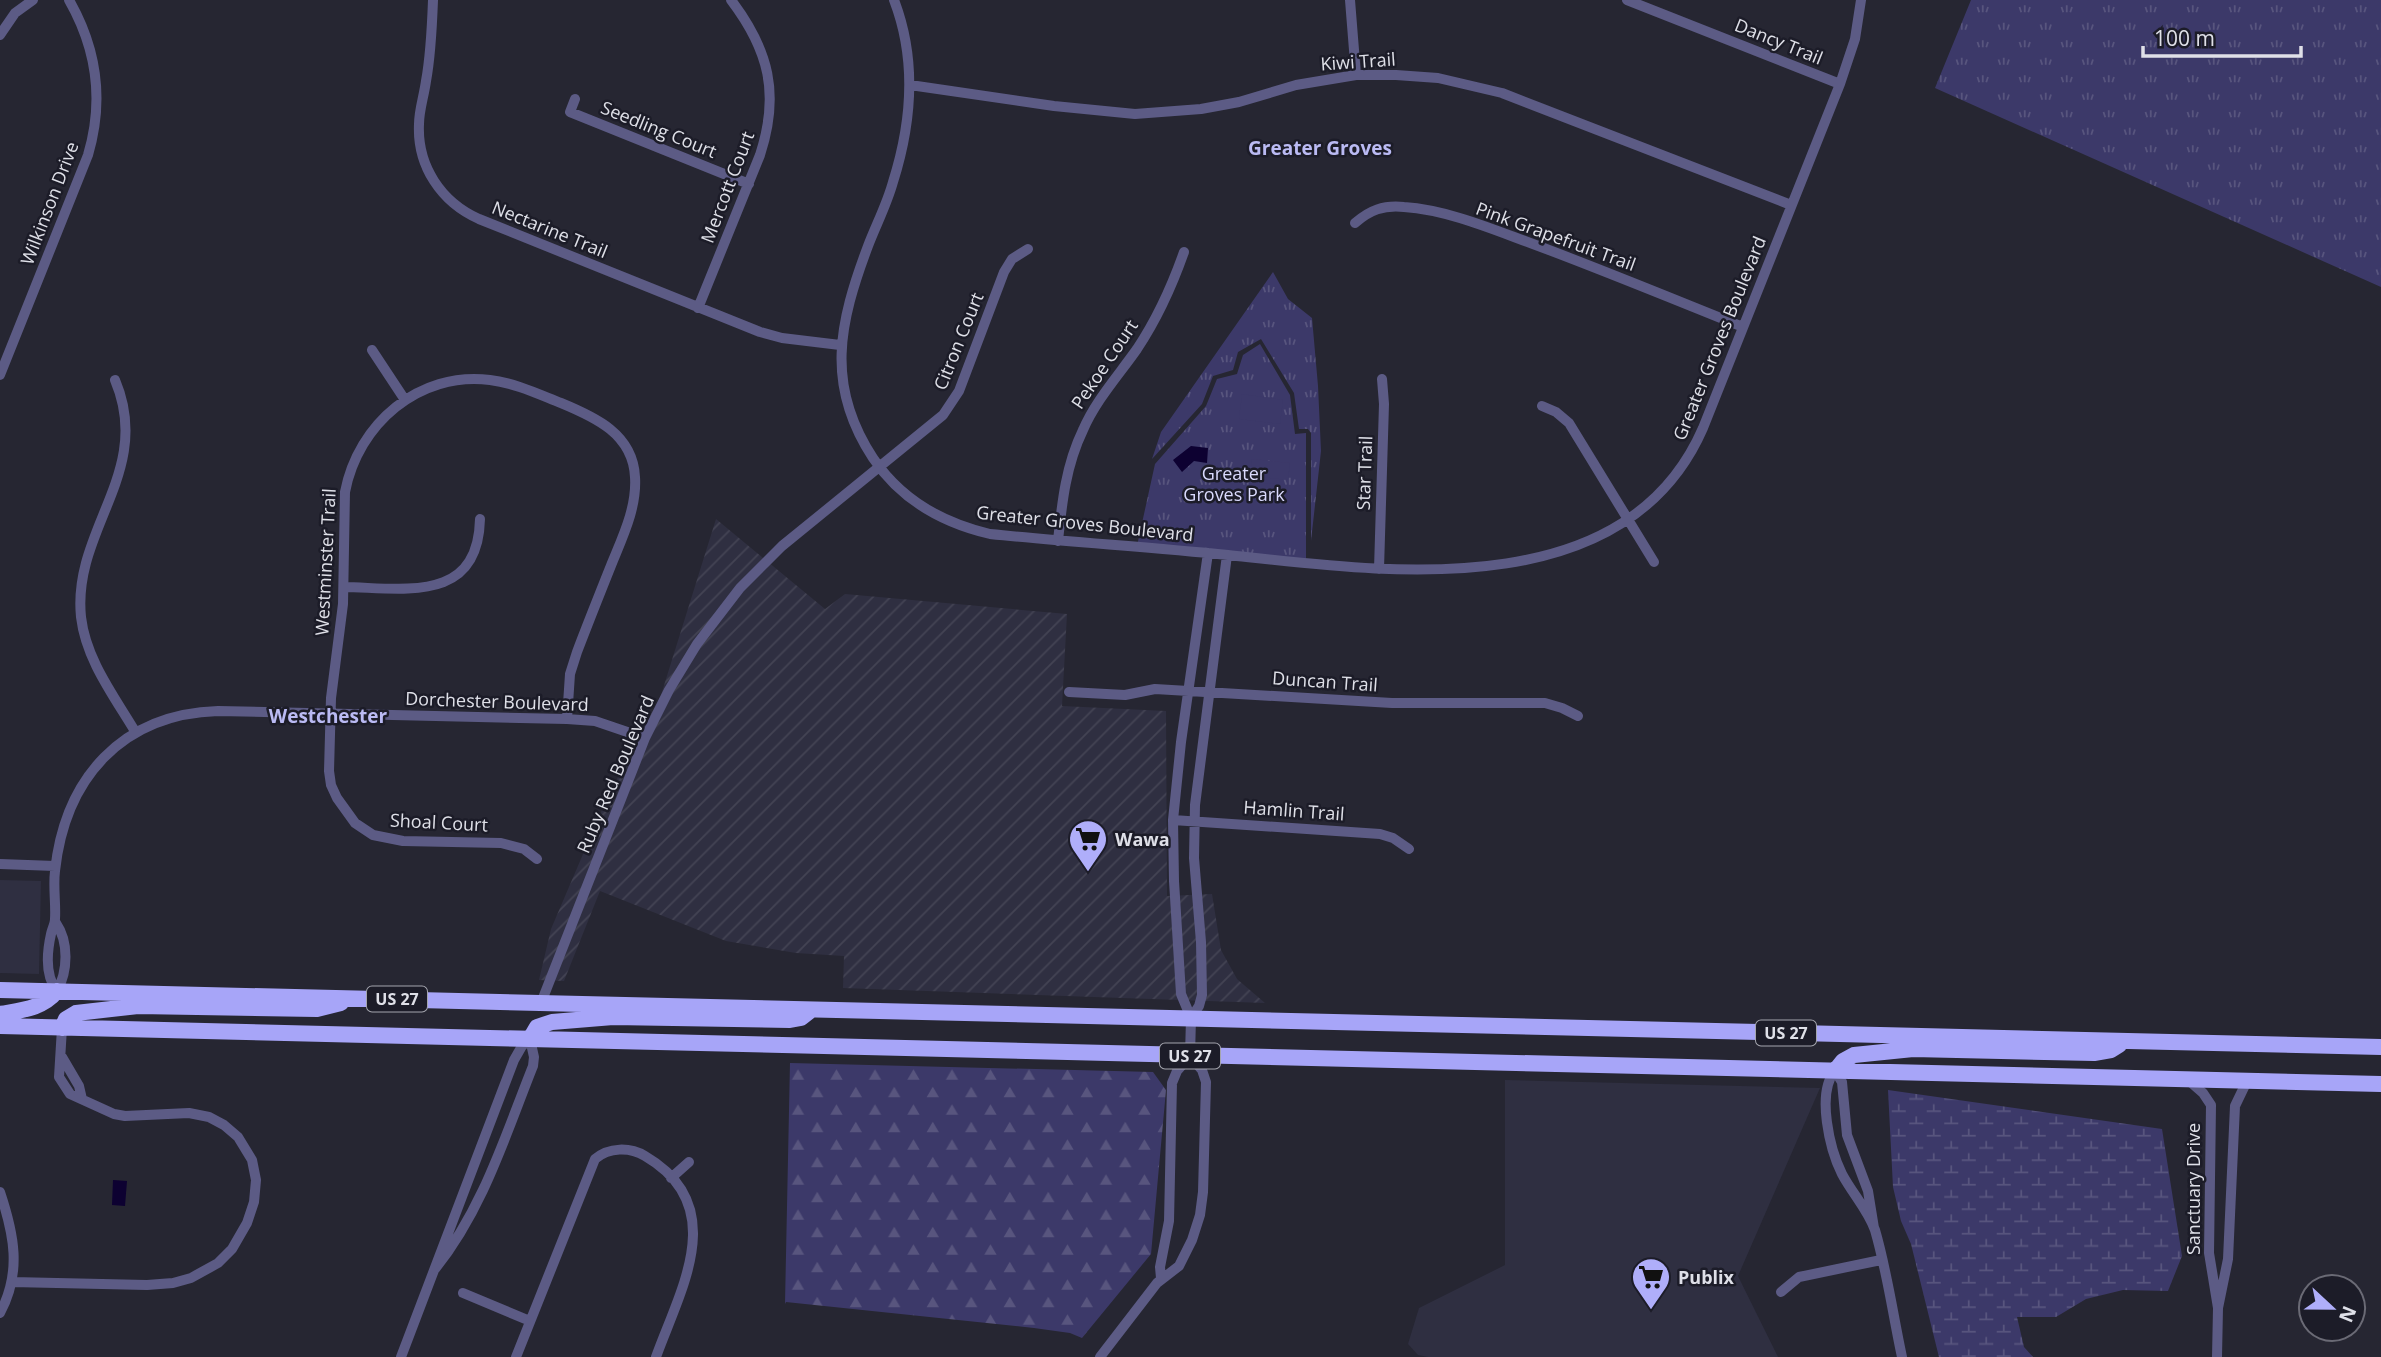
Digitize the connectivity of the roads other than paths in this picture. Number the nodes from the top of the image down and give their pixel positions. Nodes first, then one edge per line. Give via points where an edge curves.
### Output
1 (33, 0) edge
2 (69, 0) edge
3 (433, 0) edge
4 (731, 0) edge
5 (894, 0) edge
6 (1350, 0) edge
7 (1627, 0) edge
8 (1861, 0) edge
9 (0, 35) edge
10 (1356, 75) junction
11 (1840, 84) junction
12 (910, 85) junction
13 (575, 99) dead end
14 (748, 184) junction
15 (1791, 205) junction
16 (1355, 223) dead end
17 (1028, 249) dead end
18 (1184, 252) dead end
19 (698, 308) junction
20 (1743, 327) junction
21 (840, 345) junction
22 (372, 350) dead end
23 (0, 375) edge
24 (1382, 379) dead end
25 (115, 380) dead end
26 (405, 400) junction
27 (1542, 406) dead end
28 (879, 466) junction
29 (480, 519) dead end
30 (1629, 519) junction
31 (1058, 541) junction
32 (1208, 553) junction
33 (1227, 555) junction
34 (1654, 562) dead end
35 (1379, 569) junction
36 (344, 587) junction
37 (1188, 690) junction
38 (1209, 691) junction
39 (1069, 692) dead end
40 (331, 713) junction
41 (1578, 716) dead end
42 (566, 719) junction
43 (136, 733) junction
44 (645, 738) junction
45 (344, 810) joint
46 (1173, 820) junction
47 (1194, 821) junction
48 (1409, 849) dead end
49 (537, 859) dead end
50 (0, 864) edge
51 (55, 866) junction
52 (0, 990) edge
53 (57, 991) junction
54 (349, 998) junction
55 (541, 1003) junction
56 (811, 1010) junction
57 (0, 1014) edge
58 (1191, 1018) junction
59 (0, 1026) edge
60 (62, 1028) junction
61 (530, 1039) junction
62 (2124, 1041) junction
63 (2381, 1047) edge
64 (1190, 1056) junction
65 (1835, 1071) junction
66 (2381, 1074) edge
67 (2188, 1079) junction
68 (2247, 1081) junction
69 (2325, 1082) junction
70 (2381, 1084) edge
71 (489, 1124) junction
72 (508, 1131) junction
73 (689, 1162) dead end
74 (1858, 1167) junction
75 (1843, 1175) junction
76 (671, 1178) junction
77 (0, 1192) edge
78 (1874, 1228) junction
79 (1881, 1260) junction
80 (436, 1269) junction
81 (1161, 1278) junction
82 (12, 1282) junction
83 (1781, 1292) dead end
84 (463, 1293) dead end
85 (2218, 1308) junction
86 (0, 1313) edge
87 (530, 1321) junction
88 (401, 1357) edge
89 (516, 1357) edge
90 (656, 1357) edge
91 (1100, 1357) edge
92 (1902, 1357) edge
93 (2217, 1357) edge

1 - 9 street via 15,13
2 - 23 street, Wilkinson Drive via 95,66 94,131
3 - 19 street, Nectarine Trail via 419,138 424,163 438,188 458,208 479,219
4 - 14 street, Mercott Court via 760,46 769,82 771,110 766,137
5 - 12 street, Greater Groves Boulevard via 905,38
6 - 10 street
7 - 11 street, Dancy Trail
8 - 11 street, Greater Groves Boulevard
10 - 12 street, Kiwi Trail via 1201,109 1146,113 1093,111
10 - 15 street, Kiwi Trail via 1429,77 1502,93
11 - 15 street, Greater Groves Boulevard
12 - 21 street, Greater Groves Boulevard via 900,158 850,295
13 - 14 street, Seedling Court via 570,112
14 - 19 street, Mercott Court
15 - 20 street, Greater Groves Boulevard
16 - 20 street, Pink Grapefruit Trail via 1367,212 1386,207 1450,216 1547,249
17 - 28 street, Citron Court via 1012,259 1004,272 949,407
18 - 31 street, Pekoe Court via 1151,327 1102,394 1081,433 1065,482
19 - 21 street, Nectarine Trail via 782,338
20 - 30 street, Greater Groves Boulevard via 1693,450 1667,486
21 - 28 street, Greater Groves Boulevard via 850,412
22 - 26 street
24 - 35 street, Star Trail
25 - 43 street via 126,420 125,454 86,559 81,610 93,660
26 - 36 street, Westminster Trail via 372,429 348,475
26 - 42 street, Westminster Trail via 451,381 506,383 594,417 617,436 631,457 636,478 630,516 570,674
27 - 30 street via 1570,423
28 - 31 street, Greater Groves Boulevard via 925,509 946,521 990,534
28 - 44 street, Ruby Red Boulevard via 782,546 740,588 697,644
29 - 36 street via 474,553 448,582 419,589
30 - 34 street
30 - 35 street, Greater Groves Boulevard via 1602,536 1555,554 1475,566
31 - 32 street, Greater Groves Boulevard
32 - 33 street, Greater Groves Boulevard
32 - 37 street, Greater Groves Boulevard
33 - 35 street, Greater Groves Boulevard
33 - 38 street, Greater Groves Boulevard
36 - 40 street, Westminster Trail
37 - 38 street, Duncan Trail
37 - 39 street, Duncan Trail via 1155,689 1125,695
37 - 46 street, Greater Groves Boulevard
38 - 41 street, Duncan Trail via 1401,703 1545,703
38 - 47 street, Greater Groves Boulevard
40 - 42 street, Dorchester Boulevard
40 - 43 street, Dorchester Boulevard via 208,711 169,718
40 - 45 street, Westminster Trail via 329,771
42 - 44 street, Dorchester Boulevard via 595,721
43 - 51 street, Dorchester Boulevard via 108,753 83,783 67,814
44 - 55 street, Ruby Red Boulevard
45 - 49 street, Shoal Court via 364,830 389,839 501,843 524,849
46 - 47 street, Hamlin Trail
46 - 58 street, Greater Groves Boulevard via 1181,994
47 - 48 street, Hamlin Trail via 1380,834
47 - 58 street, Greater Groves Boulevard via 1202,995
50 - 51 street
51 - 53 street, Dorchester Boulevard via 49,969
52 - 53 highway, US 27
53 - 54 highway, US 27
53 - 57 highway via 36,1007
54 - 55 highway, US 27
54 - 60 highway via 317,1009 148,1005 82,1011 71,1015
55 - 56 highway, US 27
56 - 58 highway, US 27
56 - 61 highway via 790,1020 619,1017 552,1022 537,1027
58 - 62 highway, US 27
58 - 64 street, Greater Groves Boulevard
59 - 60 highway, US 27
60 - 61 highway, US 27
60 - 82 street via 59,1077 70,1094 125,1116 199,1114 217,1120 244,1144 255,1169 256,1191 247,1223 232,1249 218,1263 182,1281 147,1285
61 - 64 highway, US 27
61 - 71 street via 516,1054
61 - 72 street via 533,1066
62 - 63 highway, US 27
62 - 65 highway via 2111,1050 2094,1053 1931,1048 1860,1054 1847,1058
64 - 65 highway, US 27
64 - 81 street via 1172,1083 1170,1212
64 - 81 street via 1206,1082 1202,1204 1179,1266
65 - 67 highway, US 27
65 - 74 street via 1842,1082 1844,1122
65 - 75 street via 1825,1097 1831,1141
66 - 69 highway
67 - 68 highway, US 27
67 - 85 street, Sanctuary Drive via 2211,1105 2209,1253
68 - 69 highway, US 27
68 - 85 street, Sanctuary Drive via 2235,1105 2228,1259
69 - 70 highway, US 27
71 - 72 street
71 - 80 street
72 - 80 street via 472,1217
73 - 76 street
74 - 75 street
74 - 78 street via 1871,1202
75 - 78 street
76 - 87 street via 633,1151 610,1151 595,1159
76 - 90 street via 689,1210 694,1248
77 - 82 street via 14,1244
78 - 79 street
79 - 83 street via 1800,1277
79 - 92 street
80 - 88 street
81 - 91 street
82 - 86 street
84 - 87 street
85 - 93 street, Sanctuary Drive
87 - 89 street

